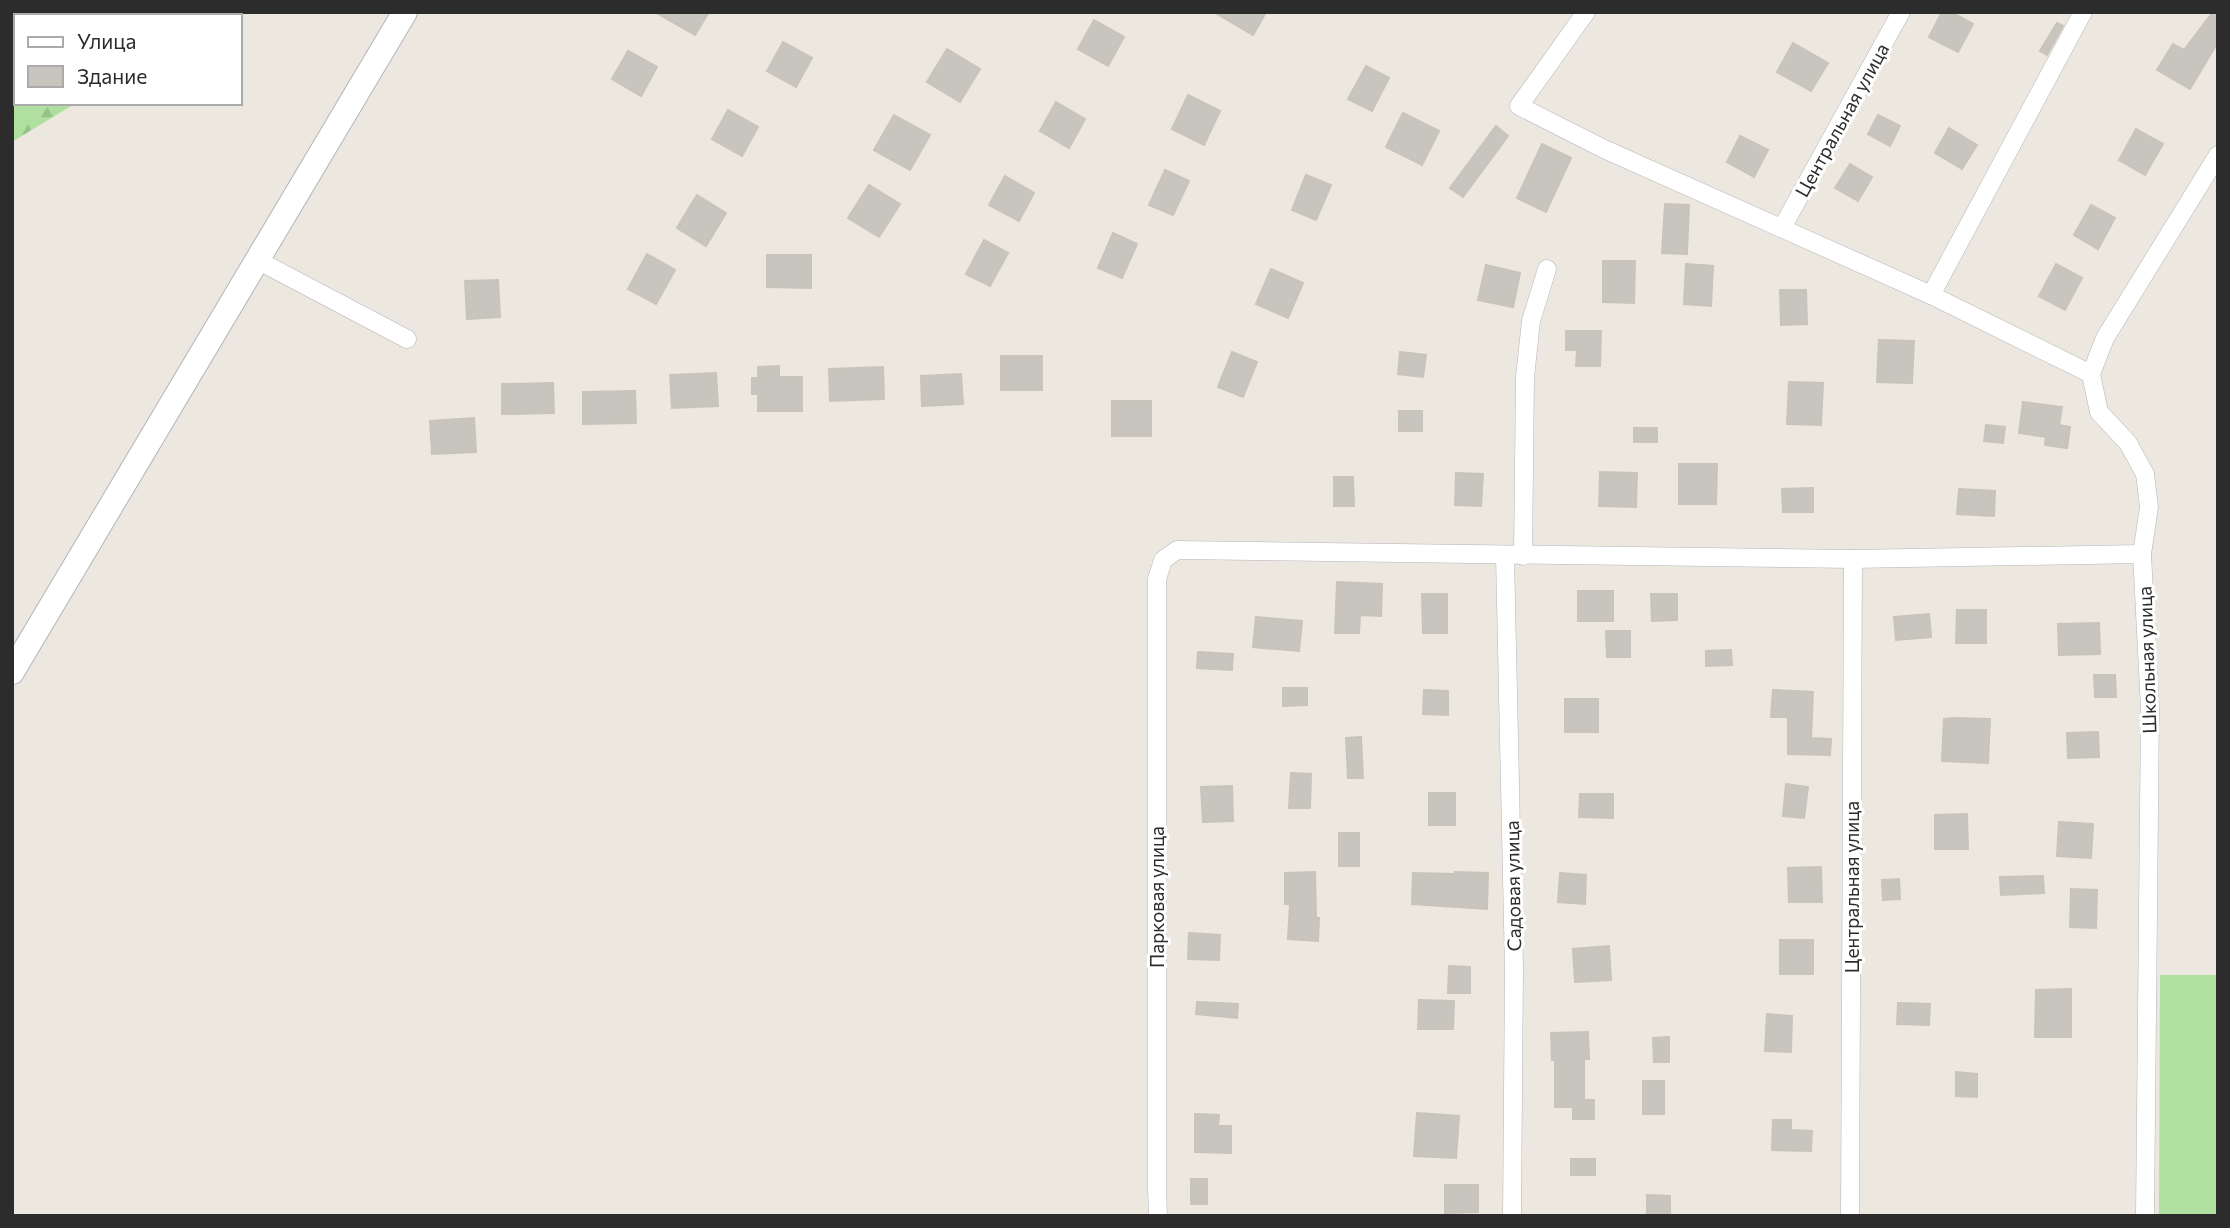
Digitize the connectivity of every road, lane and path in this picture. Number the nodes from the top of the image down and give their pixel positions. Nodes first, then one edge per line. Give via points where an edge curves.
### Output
1 (405, 12) edge
2 (1586, 12) edge
3 (1901, 12) edge
4 (2083, 12) edge
5 (2218, 155) edge
6 (1782, 228) junction
7 (257, 260) junction
8 (1547, 269) dead end
9 (1931, 295) junction
10 (407, 339) dead end
11 (2091, 374) junction
12 (2142, 554) junction
13 (1514, 556) junction
14 (1853, 559) junction
15 (12, 672) edge
16 (1158, 1216) edge
17 (1512, 1216) edge
18 (1850, 1216) edge
19 (2145, 1216) edge

1 - 7 main road
2 - 6 street via 1519,106
3 - 6 street, Центральная улица
4 - 9 street
5 - 11 street via 2105,338
6 - 9 street
7 - 10 street
7 - 15 main road
8 - 13 street, Садовая улица via 1531,321
9 - 11 street
11 - 12 street, Школьная улица via 2099,412 2128,443 2145,474 2149,507
12 - 14 street
12 - 19 street, Школьная улица via 2150,709
13 - 14 street
13 - 16 street, Парковая улица via 1177,550 1163,560 1157,579
13 - 17 street, Садовая улица
14 - 18 street, Центральная улица

